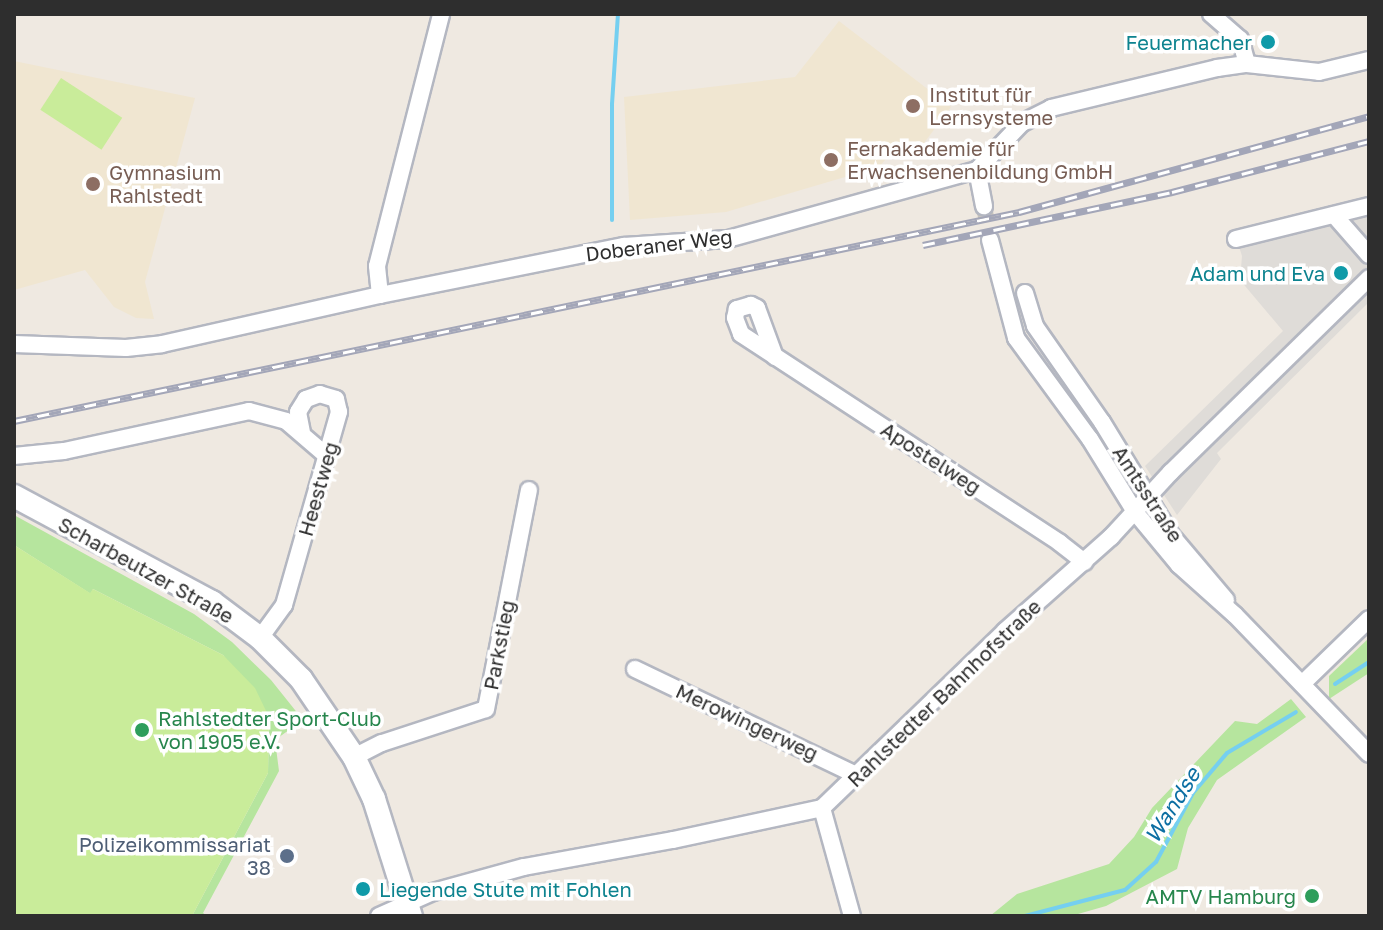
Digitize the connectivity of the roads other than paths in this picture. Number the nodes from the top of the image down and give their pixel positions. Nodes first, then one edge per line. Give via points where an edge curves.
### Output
1 (441, 14) edge
2 (1211, 14) edge
3 (1369, 60) edge
4 (1247, 64) junction
5 (977, 170) junction
6 (984, 206) tunnel mouth
7 (1369, 206) edge
8 (1334, 215) junction
9 (1236, 239) dead end
10 (990, 240) tunnel mouth
11 (1369, 255) edge
12 (1369, 278) edge
13 (1025, 293) dead end
14 (380, 295) junction
15 (14, 344) edge
16 (775, 357) dead end
17 (1086, 418) junction
18 (302, 432) junction
19 (14, 456) edge
20 (327, 456) junction
21 (529, 490) dead end
22 (1153, 492) junction
23 (14, 496) edge
24 (1135, 512) junction
25 (1084, 562) junction
26 (1235, 615) junction
27 (1369, 619) edge
28 (260, 638) junction
29 (635, 669) dead end
30 (1302, 684) junction
31 (1369, 754) edge
32 (354, 757) junction
33 (858, 776) junction
34 (822, 808) junction
35 (409, 909) edge
36 (379, 916) edge
37 (852, 916) edge

1 - 14 street via 377,266
2 - 4 street via 1240,39
3 - 4 street via 1319,72
4 - 5 street via 1036,114 998,144
5 - 6 street
5 - 14 street, Doberaner Weg via 728,239 624,246
7 - 8 street
8 - 9 street
8 - 11 street
10 - 17 street, Amtsstraße via 1011,327 1051,387
12 - 22 street, Rahlstedter Bahnhofstraße
13 - 17 street via 1035,326
14 - 15 street, Doberaner Weg via 162,344
16 - 25 street, Apostelweg
17 - 22 street, Amtsstraße via 1102,422
17 - 24 street, Amtsstraße
18 - 19 street via 271,415 249,411 64,451
18 - 20 street
18 - 20 street, Heestweg via 298,412 306,399 320,394 336,399 339,412
20 - 28 street, Heestweg via 284,605
21 - 32 street, Parkstieg via 486,709
22 - 24 street, Rahlstedter Bahnhofstraße
22 - 26 street, Amtsstraße via 1171,535 1217,586
23 - 28 main road, Scharbeutzer Straße via 212,602
24 - 25 street, Rahlstedter Bahnhofstraße
24 - 26 street, Amtsstraße via 1179,565
25 - 33 street, Rahlstedter Bahnhofstraße via 1005,631
26 - 30 street, Amtsstraße
27 - 30 street
28 - 32 main road, Scharbeutzer Straße via 301,679
29 - 33 street, Merowingerweg
30 - 31 street, Amtsstraße
32 - 35 main road, Scharbeutzer Straße via 381,819
33 - 34 street, Rahlstedter Bahnhofstraße
34 - 35 street, Rahlstedter Bahnhofstraße via 524,867
34 - 37 street
35 - 36 street, Rahlstedter Bahnhofstraße

